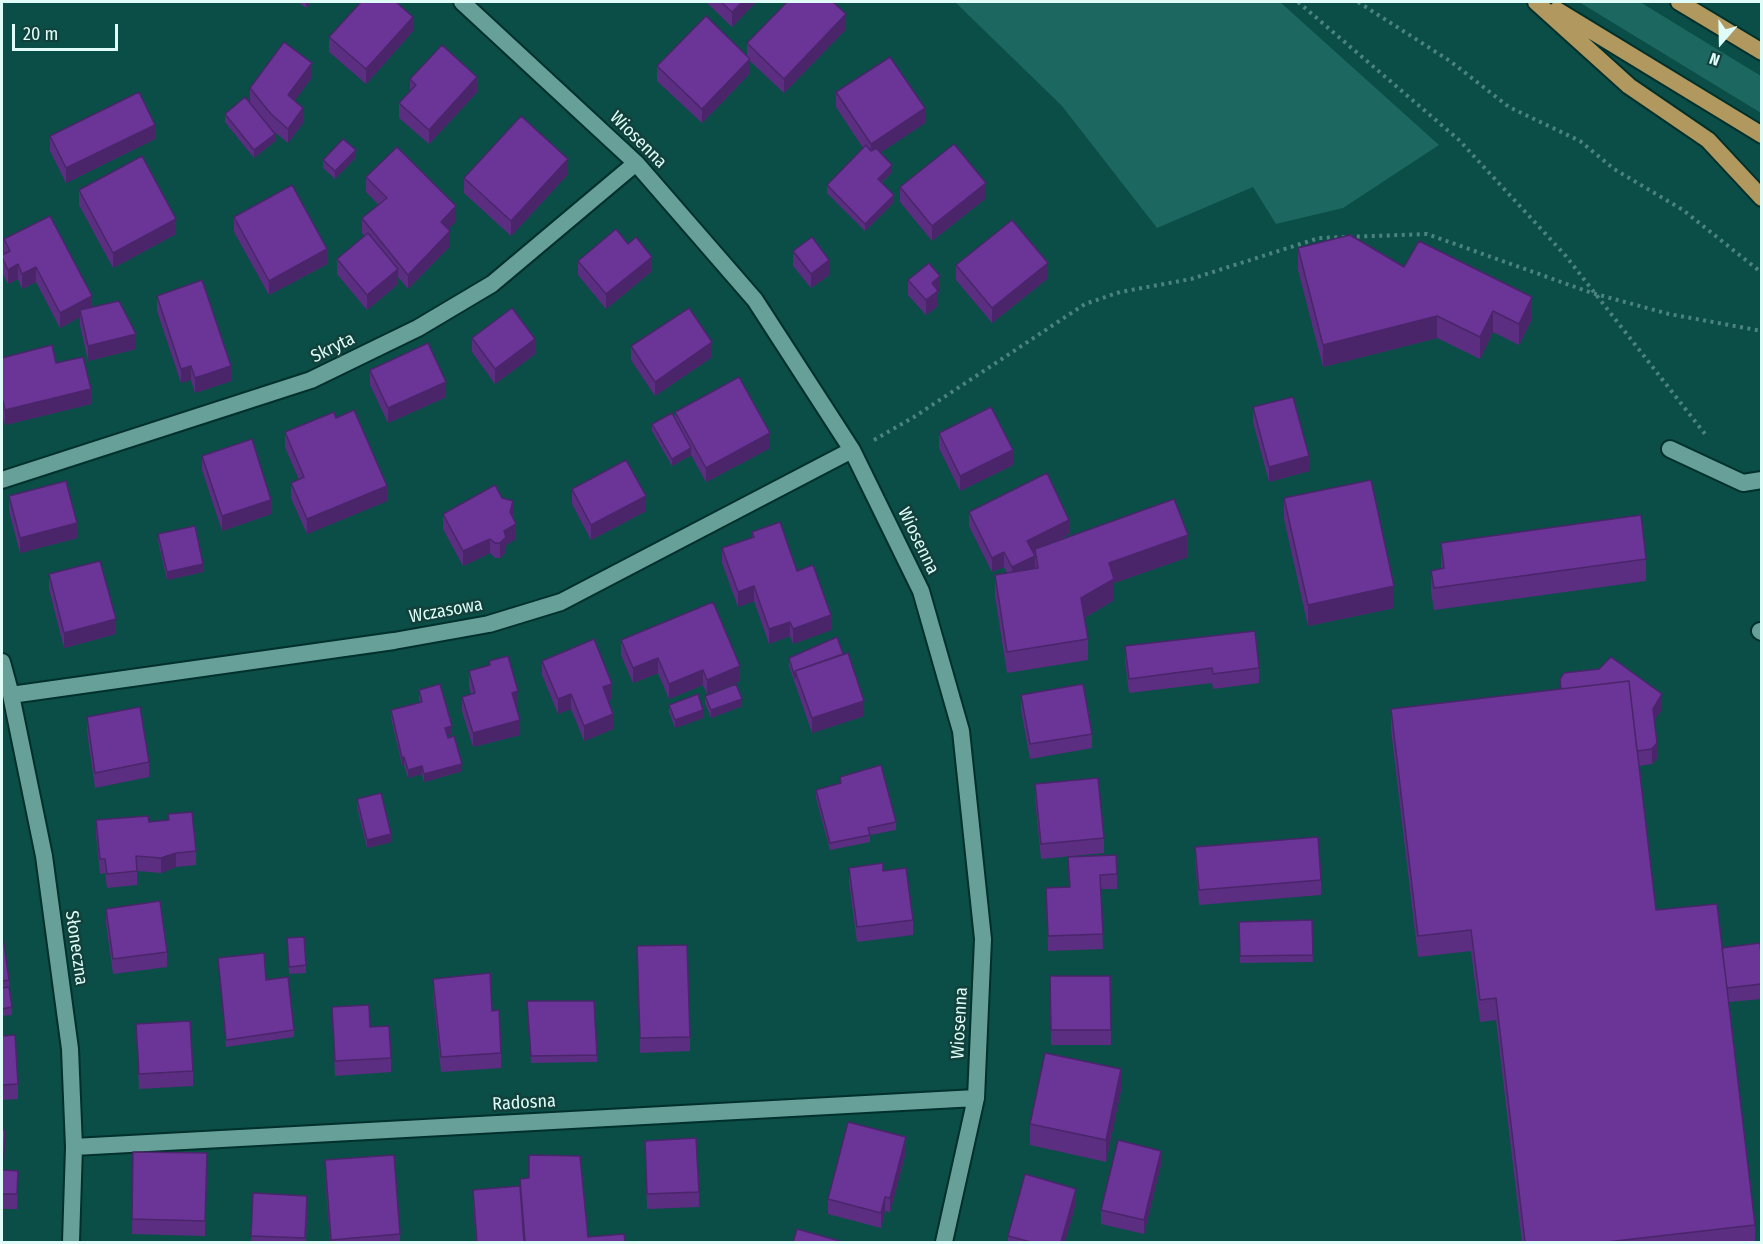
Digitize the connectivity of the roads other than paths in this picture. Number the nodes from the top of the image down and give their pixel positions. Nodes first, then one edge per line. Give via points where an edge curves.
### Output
1 (462, 2) edge
2 (1536, 2) edge
3 (1544, 2) edge
4 (1679, 2) edge
5 (1761, 52) edge
6 (1761, 135) edge
7 (636, 163) junction
8 (1761, 198) edge
9 (1670, 449) dead end
10 (852, 450) junction
11 (2, 480) edge
12 (1761, 480) edge
13 (2, 662) edge
14 (11, 695) junction
15 (976, 1098) junction
16 (74, 1147) junction
17 (70, 1242) edge
18 (944, 1242) edge

1 - 7 street, Wiosenna
2 - 8 main road via 1629,86 1708,140
3 - 6 main road
4 - 5 main road
7 - 10 street, Wiosenna via 755,300
7 - 11 street, Skryta via 492,284 418,328 311,380
9 - 12 street via 1743,483
10 - 14 street, Wczasowa via 561,602 489,624
10 - 15 street, Wiosenna via 921,591 961,731 983,939
13 - 14 street, Słoneczna
14 - 16 street, Słoneczna via 45,867 70,1049
15 - 16 street, Radosna
15 - 18 street, Wiosenna
16 - 17 street, Słoneczna

